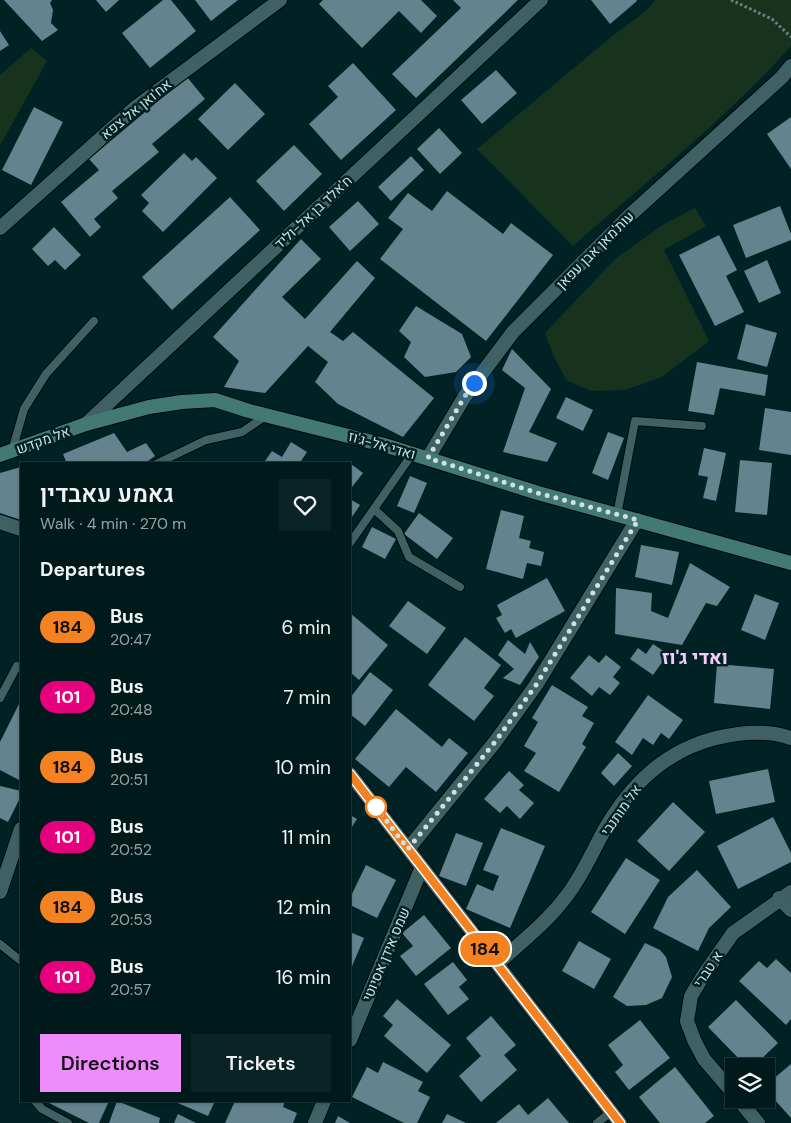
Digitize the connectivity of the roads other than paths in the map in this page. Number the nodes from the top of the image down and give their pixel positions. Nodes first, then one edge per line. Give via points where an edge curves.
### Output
1 (280, 0) edge
2 (541, 0) edge
3 (791, 66) edge
4 (0, 228) edge
5 (94, 322) dead end
6 (267, 415) junction
7 (86, 424) junction
8 (702, 426) dead end
9 (6, 453) edge
10 (413, 453) junction
11 (428, 458) junction
12 (160, 462) edge
13 (374, 509) junction
14 (617, 515) junction
15 (638, 520) junction
16 (0, 522) edge
17 (20, 530) edge
18 (351, 542) edge
19 (791, 562) edge
20 (460, 587) dead end
21 (17, 666) dead end
22 (0, 698) edge
23 (791, 738) edge
24 (351, 775) edge
25 (20, 832) edge
26 (408, 849) junction
27 (422, 867) junction
28 (0, 892) edge
29 (785, 895) edge
30 (791, 910) edge
31 (0, 944) edge
32 (20, 960) edge
33 (497, 964) junction
34 (351, 1038) edge
35 (725, 1084) edge
36 (36, 1102) edge
37 (324, 1102) edge
38 (746, 1108) edge
39 (616, 1117) edge
40 (68, 1123) edge
41 (316, 1123) edge
42 (597, 1123) edge
43 (758, 1123) edge

1 - 4 street, אח'ואן אל צפא via 136,107
2 - 7 street, ח'אלד בן אל-וליד
3 - 11 street, עות'מאן אבן עפאן via 628,216 513,332 465,396
5 - 9 lane via 46,374 24,409
6 - 7 main road, ואדי אל-ג'וז via 215,400 149,407
6 - 10 main road, ואדי אל-ג'וז
6 - 12 lane via 242,432 206,440
7 - 9 main road, אל מקדש
8 - 14 lane via 635,421
10 - 11 main road, ואדי אל-ג'וז
10 - 13 lane
11 - 14 main road, ואדי אל-ג'וז
13 - 18 lane
13 - 20 lane via 398,532 409,556
14 - 15 main road, ואדי אל-ג'וז
15 - 19 main road, ואדי אל-ג'וז
15 - 26 street via 536,685 495,742
16 - 17 street
21 - 22 lane
23 - 33 street, אל מותנבי via 758,732 728,735 700,742 674,754 647,773 606,828 565,898
24 - 26 street
25 - 28 street
26 - 27 street
27 - 33 street
27 - 34 street, שמס אידן אסיוטי
29 - 30 street
29 - 35 street, א טברי via 733,933 690,996 687,1022 694,1040 704,1059
31 - 32 lane
33 - 39 street
36 - 40 lane via 42,1109
37 - 41 street
38 - 43 street
39 - 42 lane

